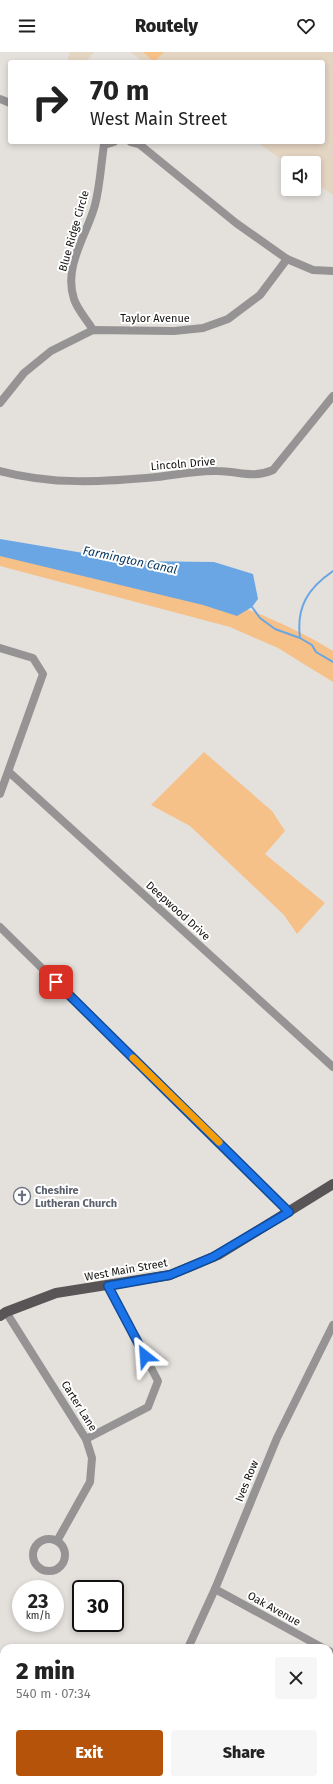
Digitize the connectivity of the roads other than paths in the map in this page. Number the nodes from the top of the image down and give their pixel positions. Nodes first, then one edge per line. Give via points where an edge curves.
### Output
1 (102, 144) edge
2 (139, 144) edge
3 (287, 259) junction
4 (333, 271) edge
5 (94, 330) junction
6 (333, 396) edge
7 (0, 403) edge
8 (0, 471) edge
9 (0, 648) edge
10 (9, 772) junction
11 (0, 794) edge
12 (0, 927) edge
13 (333, 1067) edge
14 (333, 1184) edge
15 (289, 1212) junction
16 (108, 1286) junction
17 (3, 1314) edge
18 (333, 1329) edge
19 (86, 1439) junction
20 (57, 1541) junction
21 (215, 1589) junction
22 (190, 1644) edge
23 (316, 1644) edge

1 - 5 street, Blue Ridge Circle via 95,204 74,260 71,278 74,299
2 - 3 street via 236,223
3 - 4 street via 313,270
3 - 5 street, Taylor Avenue via 260,295 228,319 203,328 174,331
5 - 7 street, Taylor Avenue via 51,351 24,373
6 - 8 street, Lincoln Drive via 273,470 261,475 217,471 110,482 68,482
9 - 10 street via 33,658 43,674
10 - 11 street
10 - 13 street, Deepwood Drive
12 - 15 street
14 - 15 main road, West Main Street
15 - 16 main road, West Main Street via 213,1257 170,1275
16 - 17 main road, West Main Street via 56,1294
16 - 19 street via 158,1381 148,1407
17 - 19 street, Carter Lane
18 - 21 street, Ives Row via 277,1438
19 - 20 street, Carter Lane via 92,1458 90,1482
20 - 20 street via 66,1554 63,1564 50,1571 40,1568 33,1560 37,1544 46,1539
21 - 22 street, Ives Row
21 - 23 street, Oak Avenue

